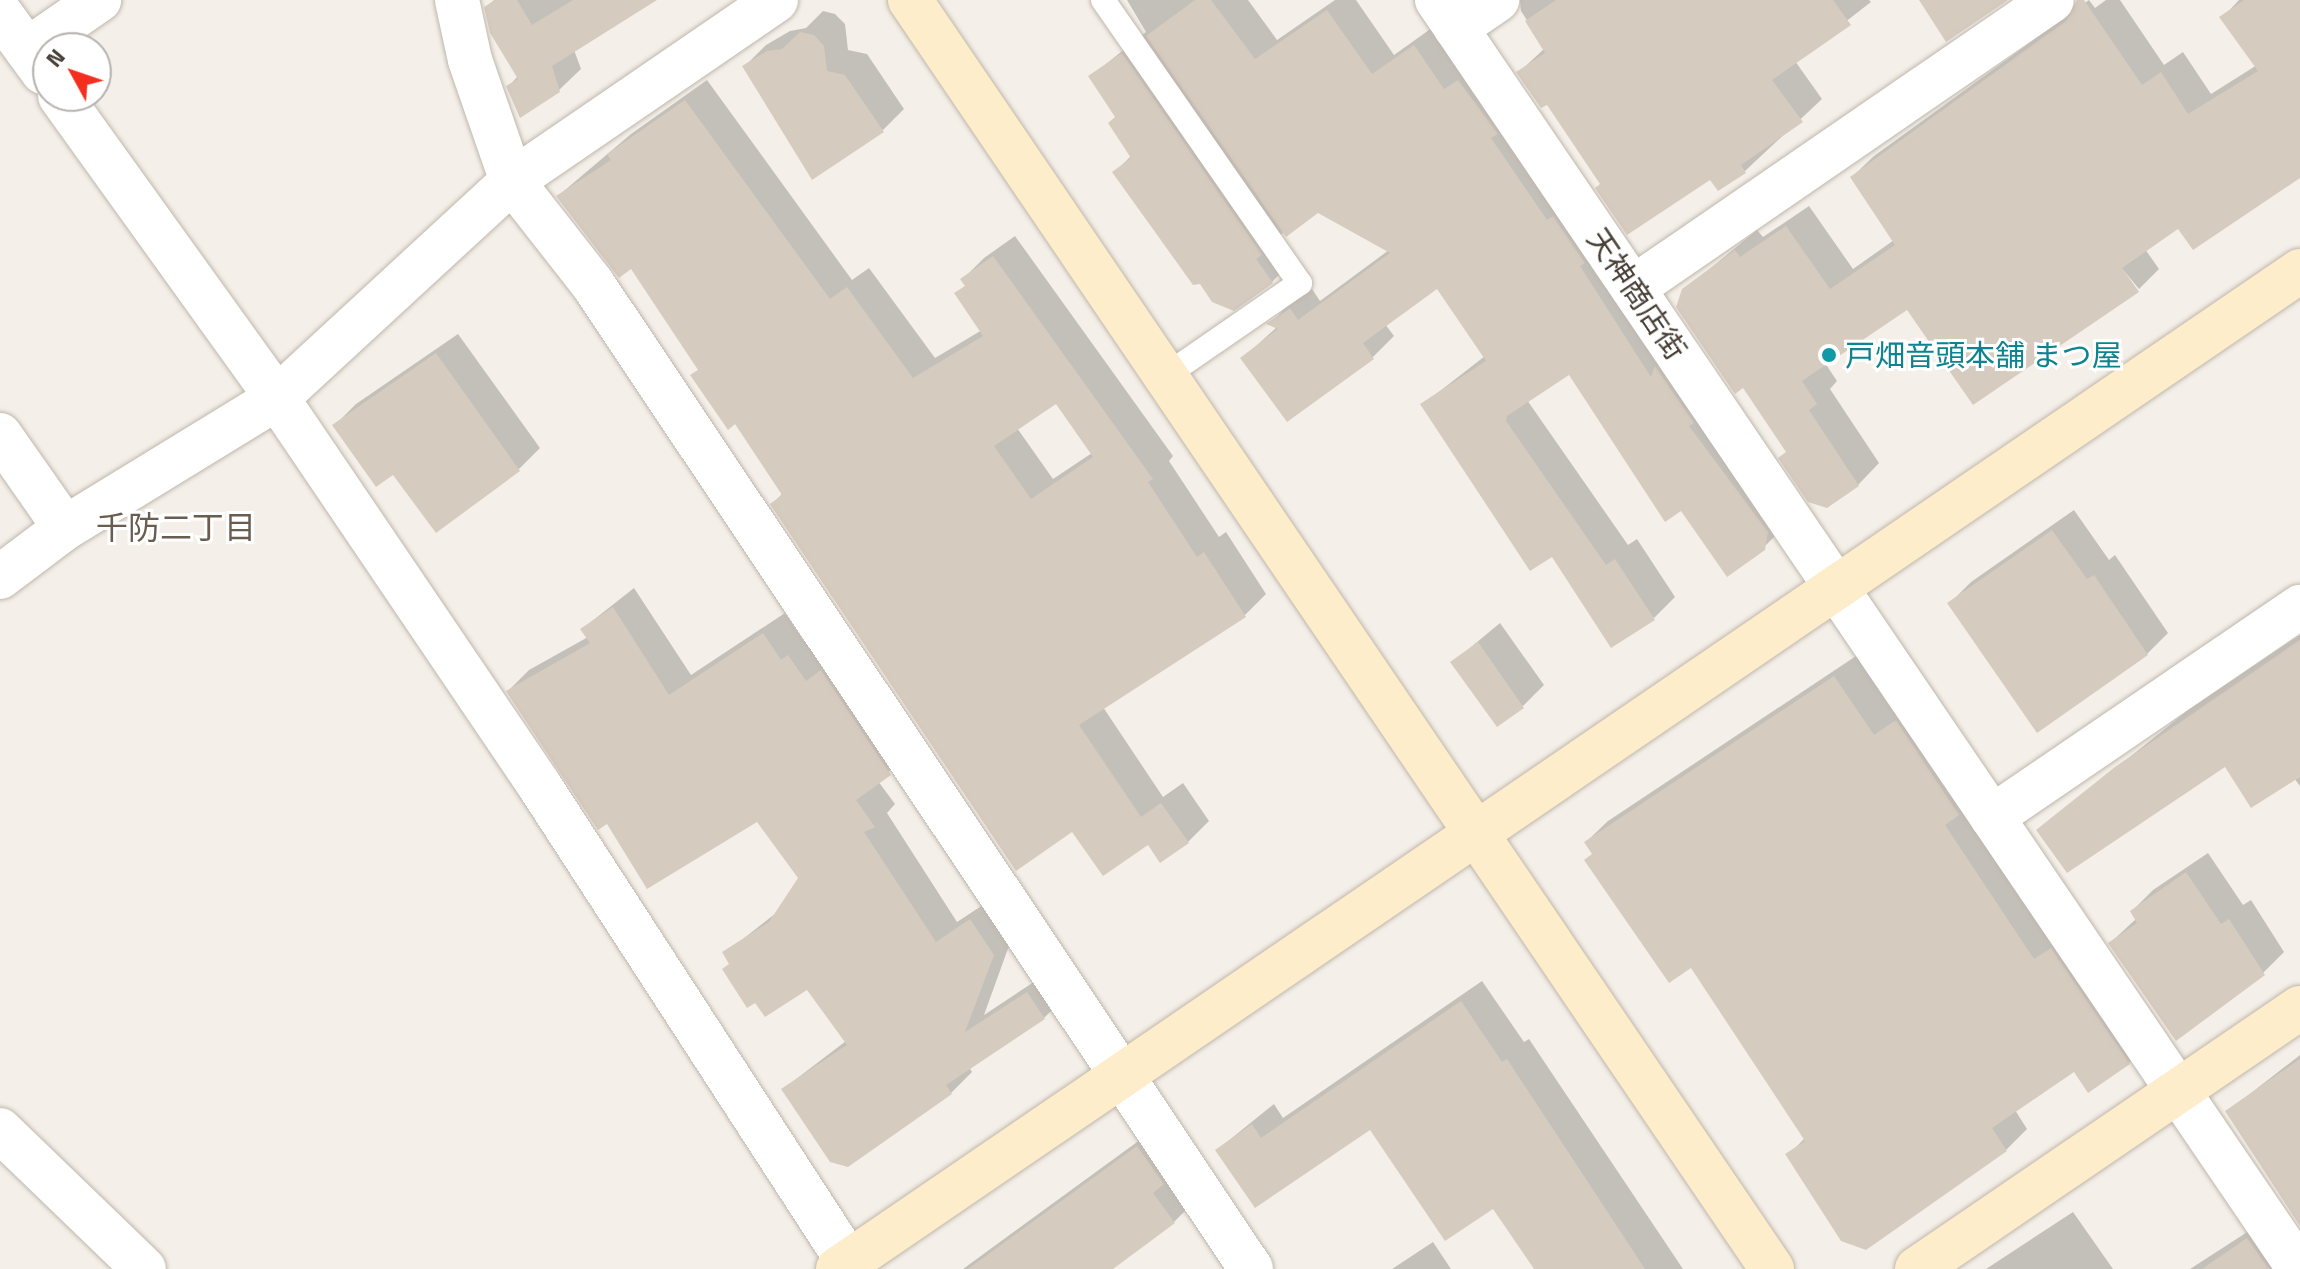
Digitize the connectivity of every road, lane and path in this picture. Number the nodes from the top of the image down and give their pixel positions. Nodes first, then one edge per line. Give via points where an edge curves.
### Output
1 (99, 0) edge
2 (457, 0) edge
3 (776, 0) edge
4 (910, 0) edge
5 (1103, 0) edge
6 (1497, 0) edge
7 (2052, 0) edge
8 (0, 13) edge
9 (1447, 14) edge
10 (68, 32) edge
11 (32, 58) edge
12 (71, 112) edge
13 (512, 181) junction
14 (2300, 271) edge
15 (1633, 288) junction
16 (1168, 374) junction
17 (277, 398) junction
18 (0, 435) edge
19 (65, 528) junction
20 (0, 577) edge
21 (1836, 588) junction
22 (2300, 607) edge
23 (1992, 817) junction
24 (1479, 832) junction
25 (2300, 1008) edge
26 (1121, 1079) junction
27 (2178, 1091) junction
28 (0, 1130) edge
29 (846, 1267) edge
30 (144, 1269) edge
31 (1251, 1269) edge
32 (1772, 1269) edge
33 (1917, 1269) edge
34 (2299, 1269) edge

1 - 10 street
2 - 13 street via 470,60
3 - 13 street
4 - 16 street
5 - 16 lane via 1300,283
6 - 9 street
7 - 15 street
8 - 11 street
9 - 15 street, 天神商店街
12 - 17 street
13 - 17 street
13 - 26 street via 592,283
14 - 21 street
15 - 21 street, 天神商店街
16 - 24 street
17 - 19 street
17 - 29 street via 539,785
18 - 19 street
19 - 20 street
21 - 23 street, 天神商店街
21 - 24 street
22 - 23 street
23 - 27 street, 天神商店街
24 - 26 street
24 - 32 street
25 - 27 street
26 - 29 street
26 - 31 street
27 - 33 street
27 - 34 street, 天神商店街
28 - 30 street

